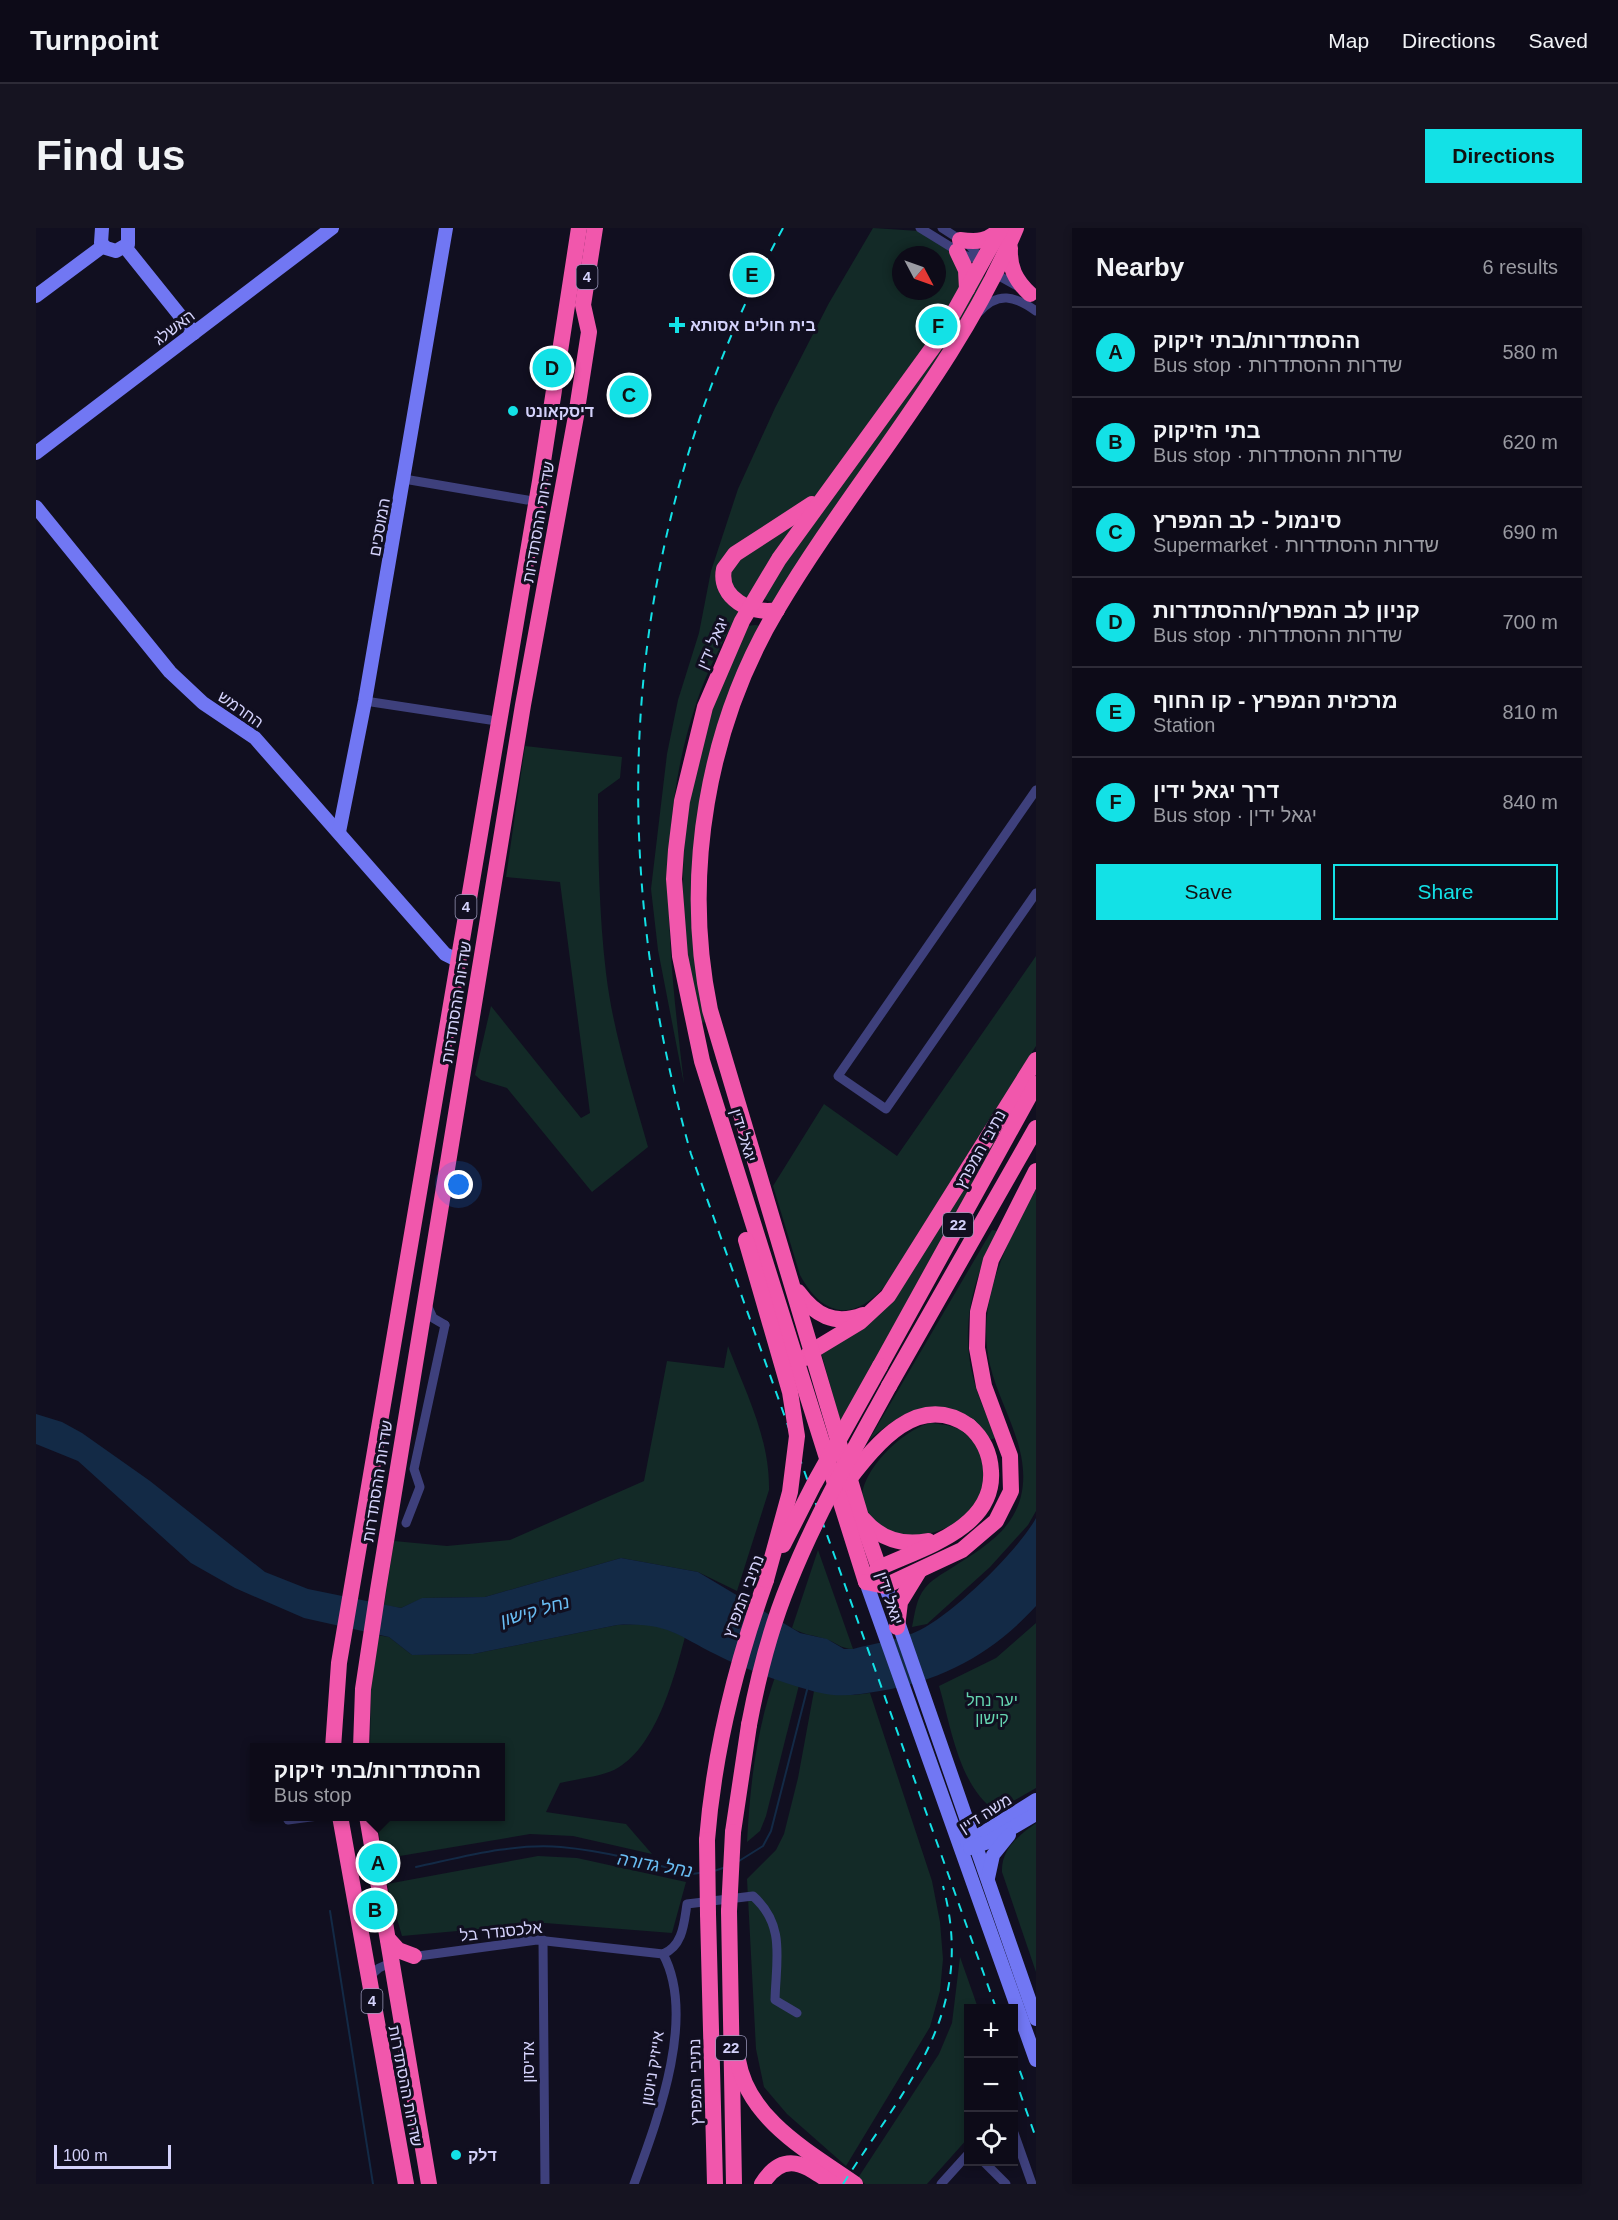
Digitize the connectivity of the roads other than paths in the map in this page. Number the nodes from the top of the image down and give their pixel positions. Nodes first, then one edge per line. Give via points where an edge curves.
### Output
1 (102, 228) edge
2 (128, 228) edge
3 (332, 228) edge
4 (446, 228) edge
5 (579, 228) edge
6 (595, 228) edge
7 (920, 228) edge
8 (942, 228) edge
9 (1007, 230) edge
10 (959, 245) junction
11 (104, 246) junction
12 (125, 247) junction
13 (989, 268) junction
14 (967, 291) junction
15 (36, 296) edge
16 (1033, 296) edge
17 (1036, 310) edge
18 (962, 332) junction
19 (194, 333) junction
20 (36, 453) edge
21 (405, 479) junction
22 (829, 490) junction
23 (527, 500) dead end
24 (36, 507) edge
25 (749, 608) junction
26 (777, 610) junction
27 (365, 701) junction
28 (490, 720) dead end
29 (1036, 790) edge
30 (339, 832) junction
31 (1036, 893) edge
32 (457, 960) junction
33 (702, 1060) junction
34 (1036, 1060) edge
35 (1036, 1084) edge
36 (1036, 1128) edge
37 (1036, 1171) edge
38 (794, 1287) junction
39 (425, 1301) junction
40 (877, 1307) junction
41 (445, 1325) junction
42 (419, 1336) junction
43 (812, 1351) junction
44 (797, 1367) junction
45 (822, 1514) junction
46 (861, 1516) junction
47 (406, 1523) dead end
48 (949, 1535) junction
49 (879, 1568) junction
50 (919, 1571) junction
51 (766, 1580) junction
52 (866, 1582) junction
53 (885, 1586) junction
54 (890, 1629) junction
55 (333, 1743) edge
56 (361, 1743) edge
57 (956, 1790) junction
58 (1036, 1800) edge
59 (1036, 1815) edge
60 (341, 1821) edge
61 (364, 1821) edge
62 (998, 1823) junction
63 (1022, 1824) junction
64 (975, 1842) junction
65 (962, 1848) junction
66 (988, 1884) junction
67 (388, 1939) junction
68 (543, 1940) junction
69 (663, 1954) junction
70 (414, 1956) junction
71 (729, 1967) junction
72 (393, 1968) junction
73 (368, 1980) junction
74 (797, 2013) dead end
75 (1036, 2019) edge
76 (1036, 2060) edge
77 (1018, 2144) edge
78 (964, 2159) edge
79 (988, 2166) edge
80 (406, 2184) edge
81 (429, 2184) edge
82 (545, 2184) edge
83 (634, 2184) edge
84 (715, 2184) edge
85 (734, 2184) edge
86 (762, 2184) edge
87 (833, 2184) edge
88 (855, 2184) edge
89 (941, 2184) edge
90 (1006, 2184) edge
91 (1032, 2184) edge

1 - 11 street via 100,239
2 - 12 street
3 - 19 street, האשלג
4 - 21 street, המוסכים
5 - 32 highway, שדרות ההסתדרות / 4 via 540,481
6 - 39 highway, שדרות ההסתדרות / 4 via 583,305 588,332 576,416 523,705
7 - 10 street
8 - 10 street
9 - 10 highway via 982,241
9 - 13 highway
9 - 16 highway via 1010,265 1017,280
10 - 13 street
10 - 14 highway
11 - 12 street via 112,251
11 - 15 street
12 - 19 street
13 - 14 highway, יגאל ידין
13 - 16 street
13 - 18 highway, יגאל ידין via 987,289
14 - 22 highway, יגאל ידין via 939,339
17 - 18 street via 1013,297 998,298 983,308
18 - 26 highway, יגאל ידין
19 - 20 street, האשלג
21 - 23 street
21 - 27 street, המוסכים
22 - 25 highway, יגאל ידין
22 - 25 highway via 726,563 722,576 725,588 732,598
24 - 30 street, החרמש via 170,672 203,703 255,738
25 - 26 highway
25 - 33 highway, יגאל ידין via 705,707 682,801 676,850 678,944
26 - 38 highway, יגאל ידין via 746,671 720,747 704,826 698,933 712,1020
27 - 28 street
27 - 30 street, המוסכים
29 - 31 street via 838,1076 886,1109
30 - 32 street, החרמש via 445,954
32 - 55 highway, שדרות ההסתדרות / 4 via 339,1663
33 - 44 highway, יגאל ידין
33 - 51 highway, bridge via 726,1174 790,1392 797,1436 790,1492
34 - 40 highway via 899,1279
35 - 51 highway, נתיבי המפרץ / 22, bridge via 814,1484
36 - 45 highway, 22, bridge via 889,1386
37 - 50 highway via 991,1260 978,1312 977,1347 984,1386 1010,1456 1011,1491 996,1521 979,1537
38 - 40 highway via 811,1308 827,1318 854,1318
38 - 43 highway, יגאל ידין
39 - 41 street via 434,1318
39 - 42 highway, שדרות ההסתדרות / 4
40 - 43 highway
41 - 42 street via 430,1327
41 - 47 street via 414,1469 420,1487
42 - 56 highway, שדרות ההסתדרות / 4 via 365,1670
43 - 44 highway
43 - 46 highway, יגאל ידין
44 - 52 highway, יגאל ידין
45 - 48 highway, bridge via 878,1442 901,1425 928,1415 946,1417 969,1426 986,1445 991,1461 989,1490 976,1517
45 - 71 highway, 22, bridge via 788,1584 772,1630 749,1725 734,1832
46 - 48 highway via 873,1530 894,1541 908,1543
46 - 49 highway, יגאל ידין
48 - 49 highway
49 - 52 highway
49 - 53 street, יגאל ידין
50 - 53 highway
50 - 54 highway via 900,1602
51 - 84 highway, נתיבי המפרץ / 22, bridge via 736,1670 707,1840
52 - 53 highway
52 - 54 street, יגאל ידין
53 - 54 street, יגאל ידין
54 - 57 street, יגאל ידין via 923,1696
54 - 65 street, יגאל ידין via 907,1701
57 - 62 street via 979,1820
57 - 64 street, יגאל ידין
58 - 62 street, משה דיין
59 - 63 street, משה דיין
60 - 73 highway, שדרות ההסתדרות / 4
61 - 67 highway, שדרות ההסתדרות / 4
62 - 64 street, משה דיין
63 - 64 street, משה דיין
63 - 66 street via 993,1855
64 - 65 street, משה דיין
64 - 66 street, יגאל ידין
65 - 76 street, יגאל ידין
66 - 75 street, יגאל ידין
67 - 70 highway via 398,1950
67 - 72 highway, שדרות ההסתדרות / 4
68 - 69 street, אלכסנדר בל
68 - 70 street, אלכסנדר בל
68 - 82 street, אדיסון
69 - 74 street via 671,1951 682,1935 687,1904 753,1896 767,1909 777,1936 775,2000
69 - 83 street, אייזיק ניוטון via 676,1989 673,2046 661,2112
70 - 72 street
71 - 85 highway, 22
71 - 88 highway via 736,2053 751,2099 782,2131
72 - 73 street via 376,1970
72 - 81 highway, שדרות ההסתדרות / 4
73 - 80 highway, שדרות ההסתדרות / 4
77 - 91 street
78 - 89 street
79 - 90 street
86 - 87 highway via 777,2166 787,2162 805,2167

